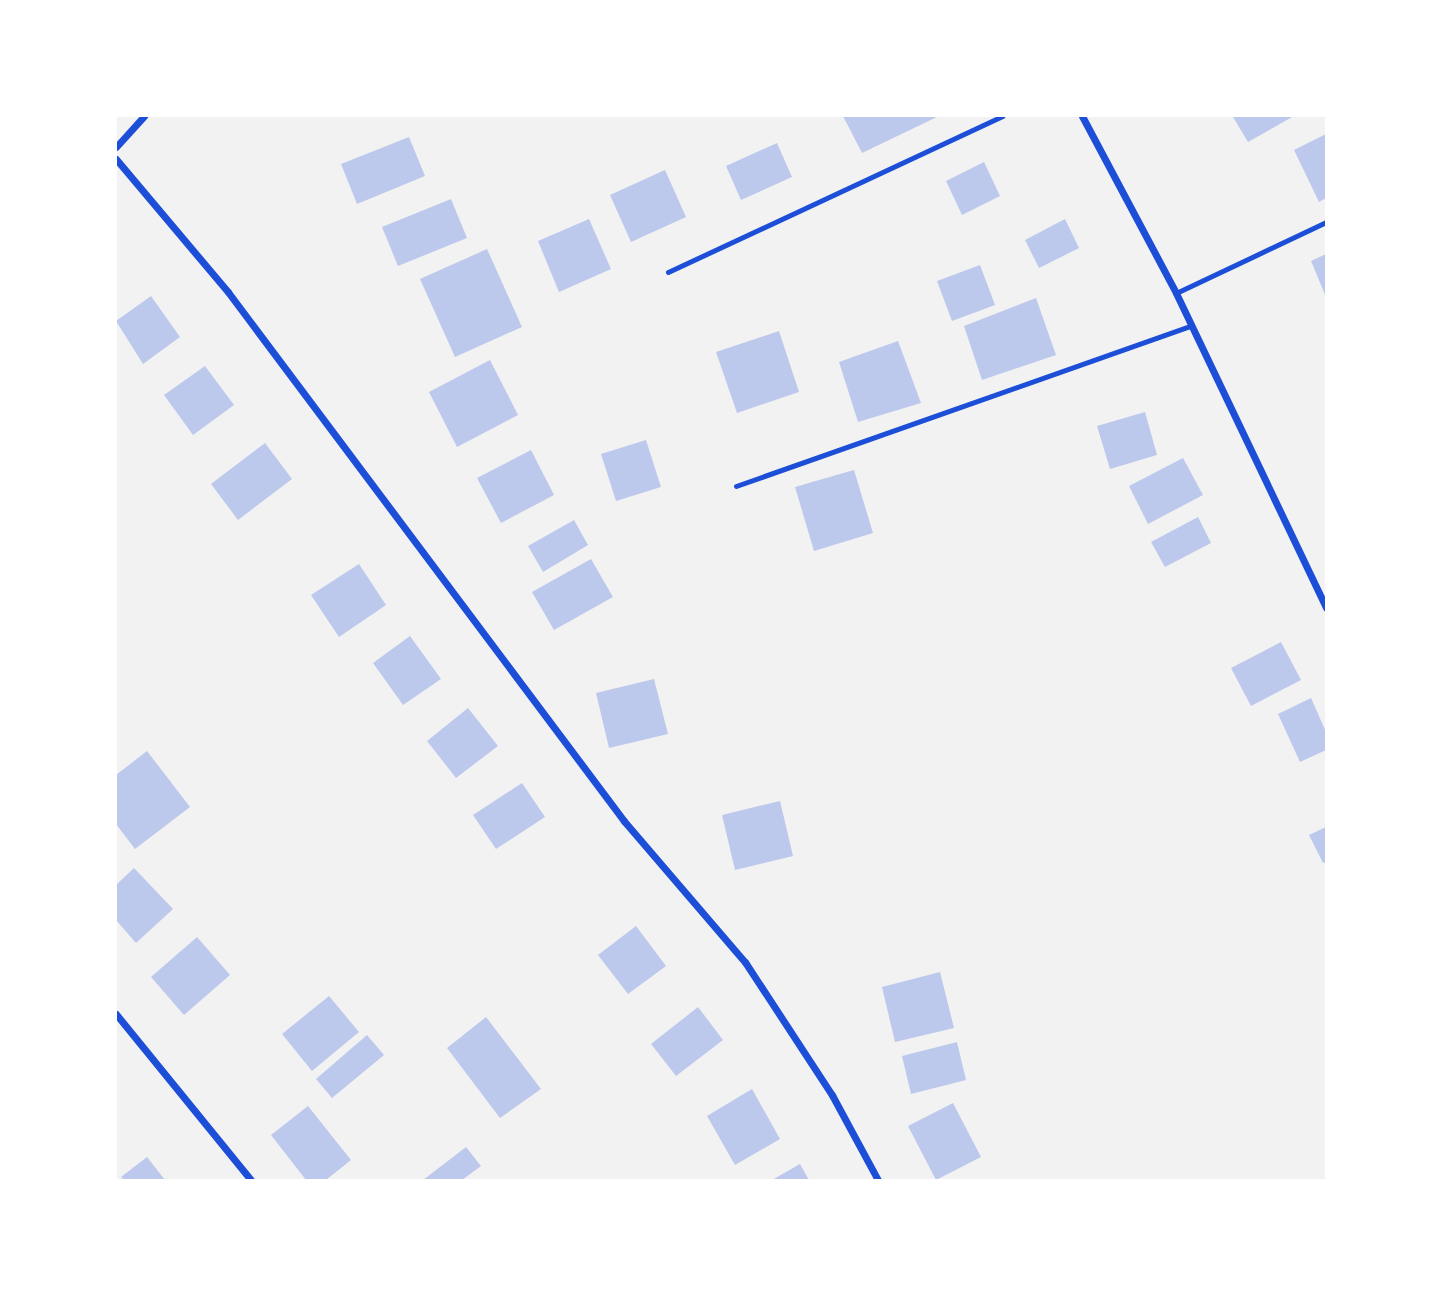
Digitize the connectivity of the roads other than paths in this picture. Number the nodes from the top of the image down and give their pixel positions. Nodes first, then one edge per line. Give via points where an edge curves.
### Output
1 (144, 116) edge
2 (1002, 116) edge
3 (1082, 116) edge
4 (116, 147) edge
5 (116, 159) edge
6 (1326, 222) edge
7 (668, 272) dead end
8 (1177, 293) junction
9 (1190, 326) junction
10 (736, 486) dead end
11 (1326, 608) edge
12 (116, 1014) edge
13 (251, 1181) edge
14 (878, 1181) edge

1 - 4 street
2 - 7 lane
3 - 8 street
5 - 14 street via 228,292 624,821 745,962 832,1095
6 - 8 lane
8 - 9 street
9 - 10 lane
9 - 11 street
12 - 13 street

